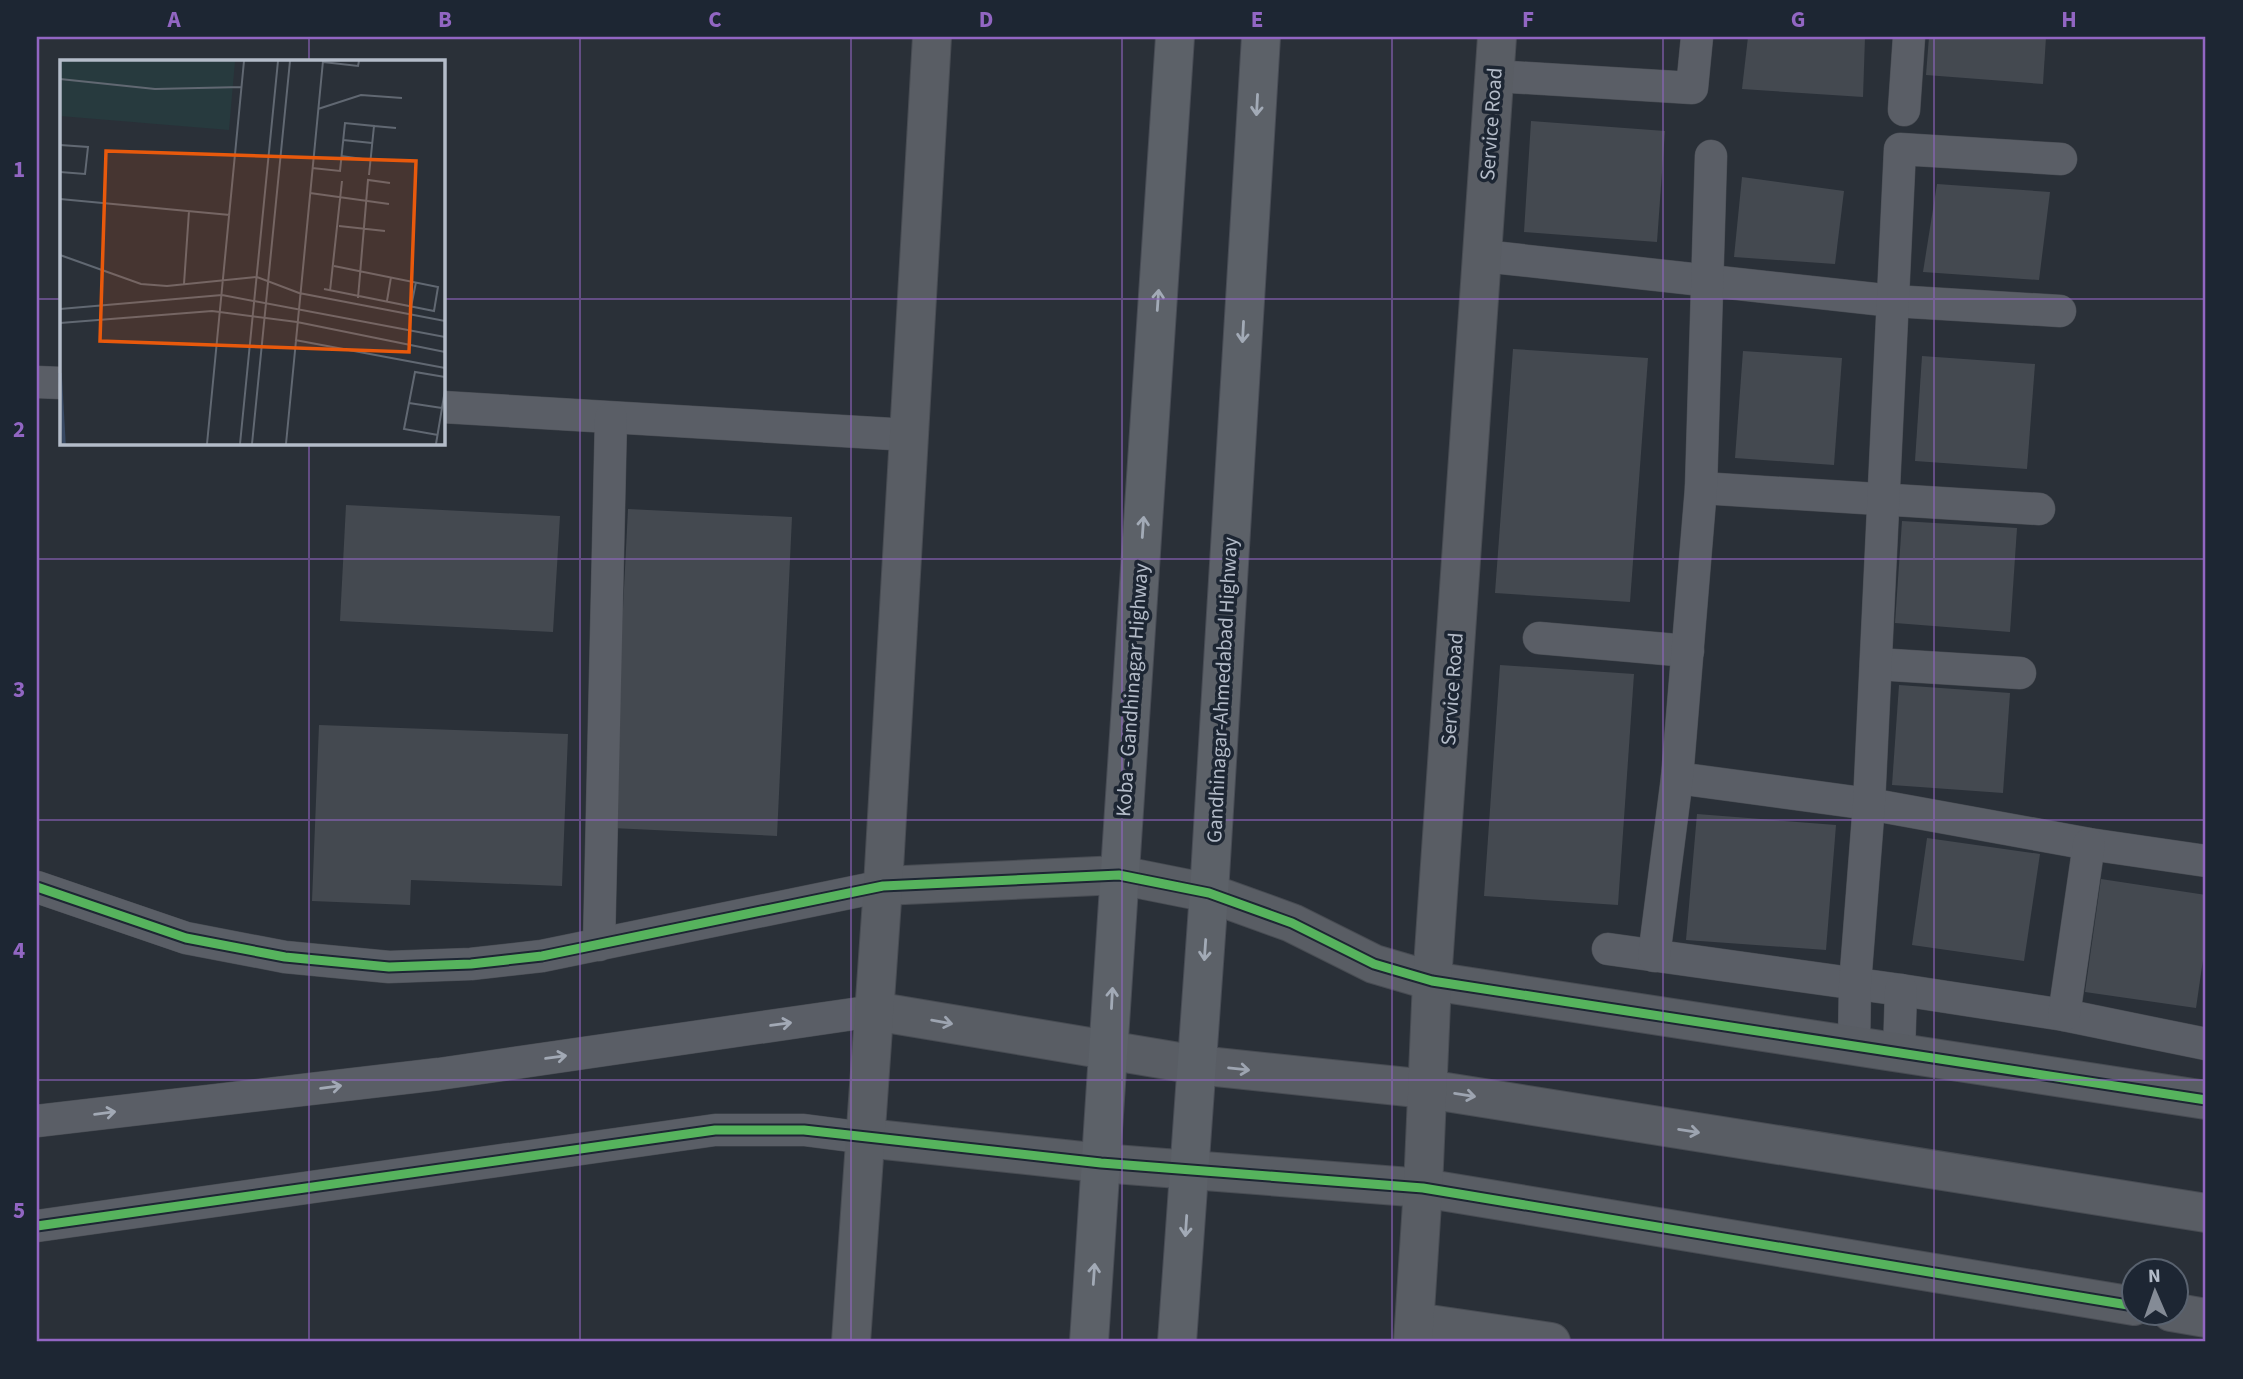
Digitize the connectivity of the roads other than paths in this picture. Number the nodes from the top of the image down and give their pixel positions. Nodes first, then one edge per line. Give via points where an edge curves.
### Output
1 (932, 37) edge
2 (1175, 37) edge
3 (1261, 37) edge
4 (1497, 37) edge
5 (1697, 37) edge
6 (1909, 37) edge
7 (1494, 76) junction
8 (1904, 110) dead end
9 (1711, 156) dead end
10 (2061, 159) dead end
11 (1483, 256) junction
12 (1706, 281) junction
13 (1893, 301) junction
14 (2060, 311) dead end
15 (37, 382) edge
16 (60, 383) edge
17 (444, 407) edge
18 (611, 418) junction
19 (909, 436) junction
20 (1701, 488) junction
21 (1884, 500) junction
22 (2039, 509) dead end
23 (1539, 638) dead end
24 (1688, 651) junction
25 (1876, 664) junction
26 (2020, 673) dead end
27 (1677, 778) junction
28 (1869, 804) junction
29 (2089, 844) junction
30 (2206, 861) edge
31 (1119, 875) junction
32 (883, 886) junction
33 (37, 887) edge
34 (1209, 893) junction
35 (598, 945) junction
36 (1608, 949) dead end
37 (1654, 956) junction
38 (1432, 981) junction
39 (1855, 984) junction
40 (1901, 990) junction
41 (874, 1011) junction
42 (2064, 1015) junction
43 (2206, 1044) edge
44 (1854, 1046) junction
45 (1108, 1051) junction
46 (1899, 1053) junction
47 (1197, 1065) junction
48 (1427, 1089) junction
49 (2206, 1100) edge
50 (37, 1121) edge
51 (866, 1138) junction
52 (1101, 1163) junction
53 (1190, 1169) junction
54 (1423, 1188) junction
55 (2206, 1213) edge
56 (37, 1226) edge
57 (2120, 1304) edge
58 (1414, 1332) edge
59 (851, 1342) edge
60 (1089, 1342) edge
61 (1177, 1342) edge
62 (1551, 1342) edge

1 - 19 street
31 -> 2 main road, Koba - Gandhinagar Highway
3 -> 34 main road, Gandhinagar-Ahmedabad Highway
4 - 7 street, Service Road
5 - 7 street via 1692,88
6 - 8 street
7 - 11 street, Service Road
9 - 12 street
10 - 13 street via 1900,149
11 - 12 street
11 - 38 street, Service Road
12 - 13 street
12 - 20 street
13 - 14 street
13 - 21 street
15 - 16 street
17 - 18 street
18 - 19 street
18 - 35 street
19 - 32 street
20 - 21 street
20 - 24 street
21 - 22 street
21 - 25 street
23 - 24 street
24 - 27 street
25 - 26 street
25 - 28 street
27 - 28 street
27 - 37 street
28 - 29 street
28 - 39 street
29 - 30 street
29 - 42 street
31 - 32 street
31 - 34 street
45 -> 31 main road, Koba - Gandhinagar Highway
32 - 35 street
32 - 41 street
33 - 35 street via 186,938 285,957 389,967 471,964
34 - 38 street via 1292,923 1374,964
34 -> 47 main road, Gandhinagar-Ahmedabad Highway
36 - 37 street
37 - 39 street
38 - 44 street
38 - 48 street, Service Road
39 - 40 street
39 - 44 street
40 - 42 street
40 - 46 street
41 -> 45 street
50 -> 41 street via 439,1074
41 - 51 street
42 - 43 street
44 - 46 street
45 - 47 street
45 - 52 main road, Koba - Gandhinagar Highway
46 - 49 street
47 -> 48 street
47 - 53 main road, Gandhinagar-Ahmedabad Highway
48 - 54 street, Service Road
48 -> 55 street
51 - 52 street
51 - 56 street via 804,1130 715,1130
51 - 59 street
52 - 53 street
60 -> 52 main road, Koba - Gandhinagar Highway
53 - 54 street
53 -> 61 main road, Gandhinagar-Ahmedabad Highway
54 - 57 street
54 - 58 street, Service Road
58 - 62 street

